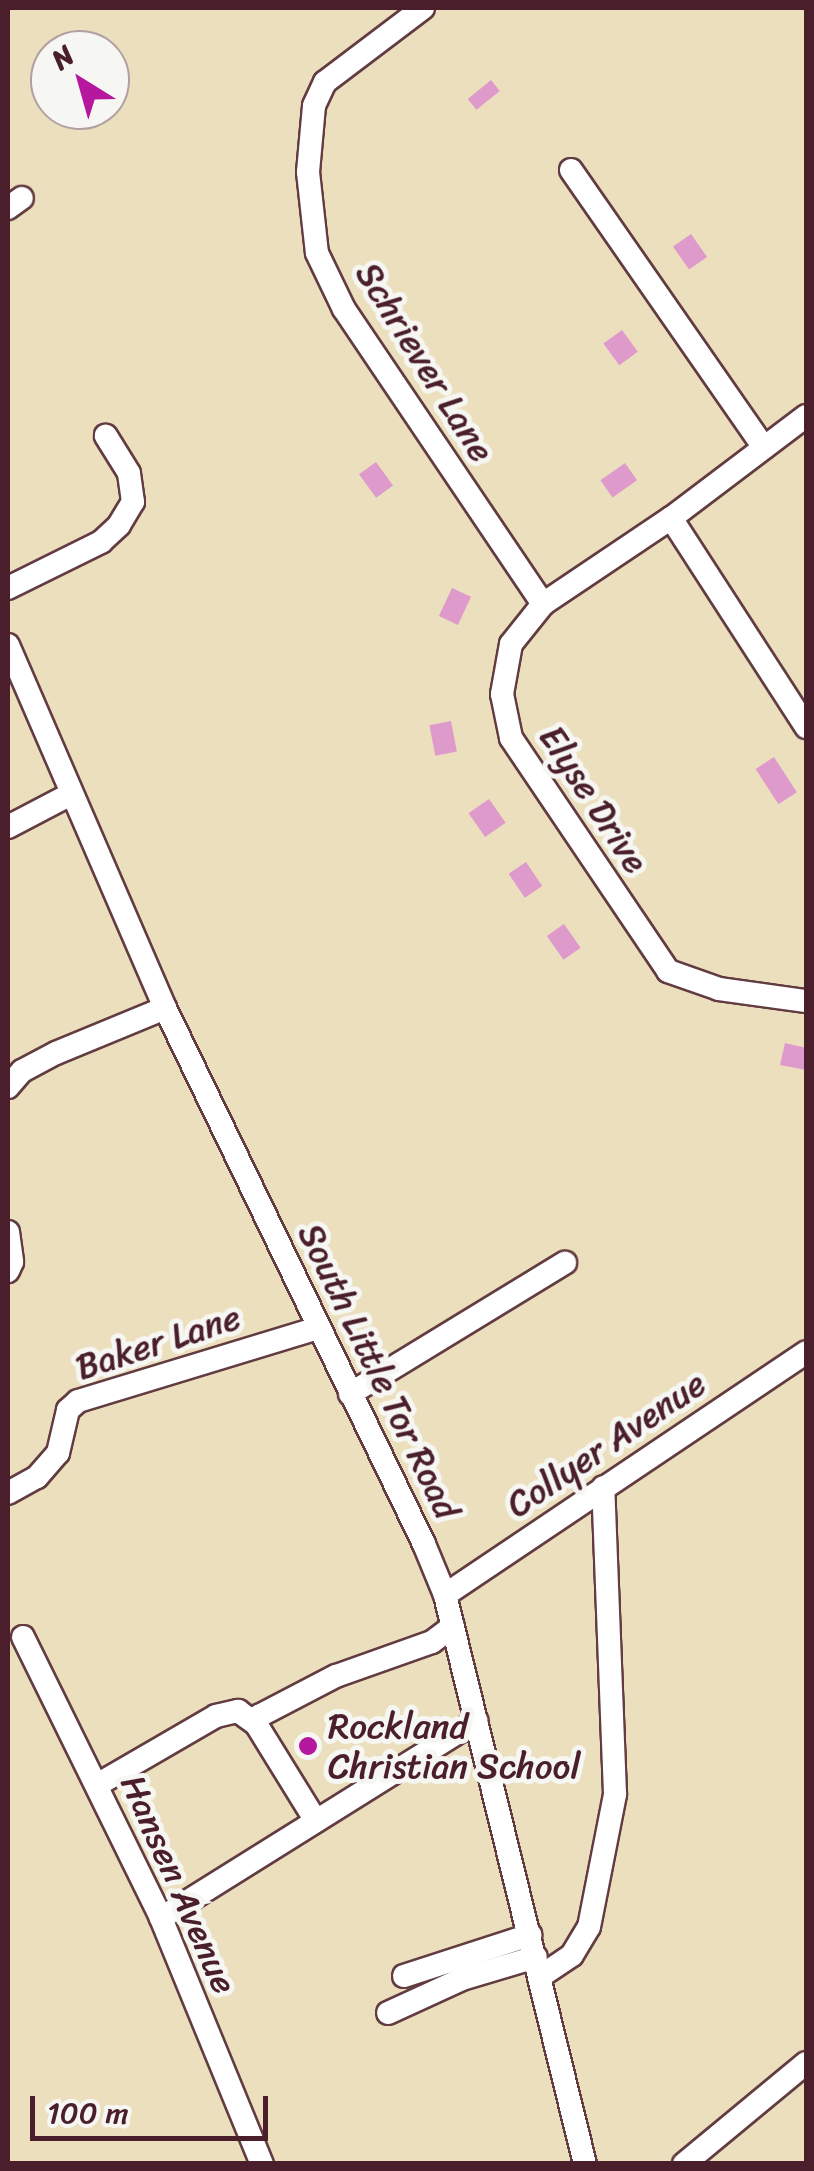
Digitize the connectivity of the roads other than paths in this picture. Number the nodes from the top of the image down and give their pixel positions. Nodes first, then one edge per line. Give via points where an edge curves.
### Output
1 (423, 8) edge
2 (571, 170) dead end
3 (806, 416) edge
4 (106, 436) dead end
5 (764, 448) junction
6 (671, 518) junction
7 (8, 588) edge
8 (542, 604) junction
9 (8, 644) edge
10 (806, 727) edge
11 (69, 794) junction
12 (8, 827) edge
13 (806, 1001) edge
14 (165, 1008) junction
15 (8, 1088) edge
16 (8, 1232) edge
17 (565, 1263) dead end
18 (8, 1270) edge
19 (318, 1328) junction
20 (806, 1352) edge
21 (350, 1394) junction
22 (603, 1487) junction
23 (8, 1493) edge
24 (445, 1595) junction
25 (452, 1626) junction
26 (23, 1637) dead end
27 (476, 1721) junction
28 (256, 1724) junction
29 (97, 1785) junction
30 (316, 1822) junction
31 (161, 1918) junction
32 (536, 1956) junction
33 (404, 1976) dead end
34 (388, 2014) dead end
35 (806, 2062) edge
36 (262, 2164) edge
37 (585, 2164) edge
38 (684, 2164) edge

1 - 8 street, Schriever Lane via 325,82 314,106 308,172 318,253 344,308
2 - 5 street
3 - 5 street, Elyse Drive
4 - 7 street via 129,474 132,502 119,525 101,542
5 - 6 street, Elyse Drive
6 - 8 street, Elyse Drive
6 - 10 street
8 - 13 street, Elyse Drive via 511,644 502,694 511,738 632,923 668,971 719,989
9 - 11 street, South Little Tor Road
11 - 12 street
11 - 14 street, South Little Tor Road
14 - 15 street via 56,1052
14 - 19 street, South Little Tor Road
16 - 18 street
17 - 21 street
19 - 21 street, South Little Tor Road
19 - 23 street, Baker Lane via 78,1401 68,1410 58,1454
20 - 22 street, Collyer Avenue
21 - 24 street, South Little Tor Road
22 - 24 street, Collyer Avenue
22 - 32 street via 615,1794 589,1927 572,1955
24 - 25 street, South Little Tor Road
25 - 27 street, South Little Tor Road
25 - 28 street via 408,1653 336,1676 258,1716
26 - 29 street, Hansen Avenue
27 - 30 street
27 - 32 street, South Little Tor Road
28 - 29 street via 238,1711 216,1716
28 - 30 street
29 - 31 street, Hansen Avenue
30 - 31 street
31 - 36 street, Hansen Avenue
32 - 33 street
32 - 34 street via 462,1979
32 - 37 street, South Little Tor Road
35 - 38 street

